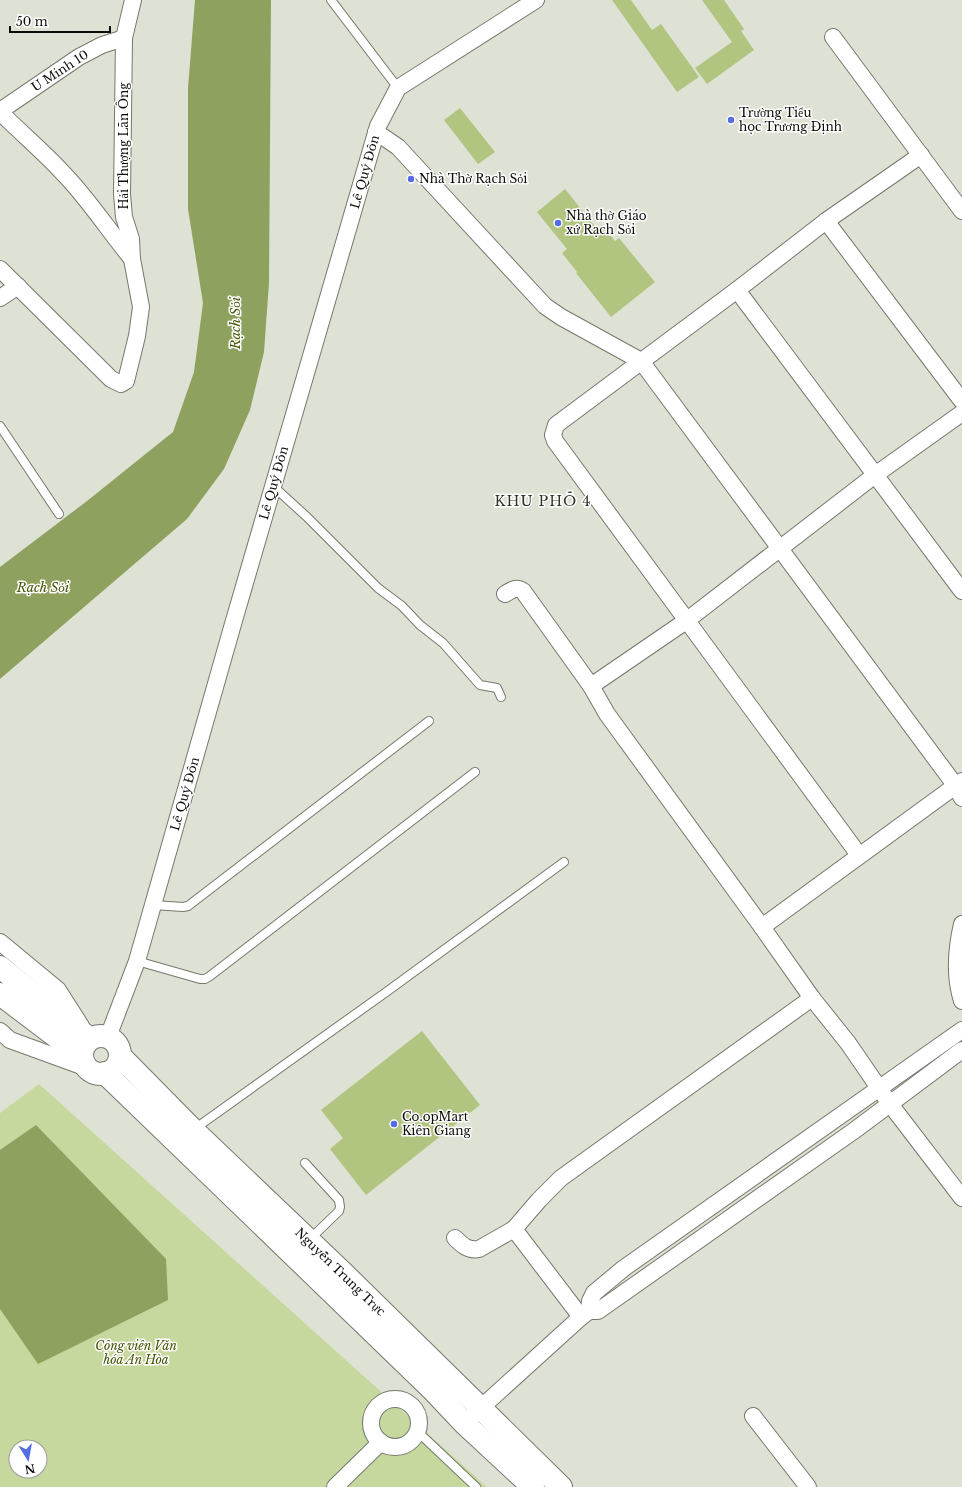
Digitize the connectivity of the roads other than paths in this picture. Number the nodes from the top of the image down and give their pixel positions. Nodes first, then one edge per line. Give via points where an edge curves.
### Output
1 (331, 0) edge
2 (536, 0) edge
3 (128, 2) edge
4 (833, 37) dead end
5 (124, 38) junction
6 (398, 88) junction
7 (0, 112) edge
8 (376, 132) junction
9 (921, 155) junction
10 (962, 211) edge
11 (826, 221) junction
12 (132, 260) junction
13 (0, 269) edge
14 (18, 286) junction
15 (737, 290) junction
16 (0, 298) edge
17 (641, 361) junction
18 (962, 401) edge
19 (962, 413) edge
20 (0, 426) edge
21 (875, 475) junction
22 (273, 486) junction
23 (59, 514) dead end
24 (780, 549) junction
25 (962, 591) edge
26 (505, 594) dead end
27 (686, 622) junction
28 (591, 686) junction
29 (501, 697) dead end
30 (429, 721) dead end
31 (475, 772) dead end
32 (960, 788) edge
33 (858, 855) junction
34 (564, 862) dead end
35 (153, 906) junction
36 (962, 924) edge
37 (762, 927) junction
38 (0, 942) edge
39 (137, 961) junction
40 (0, 967) edge
41 (0, 994) edge
42 (812, 998) junction
43 (962, 1001) edge
44 (962, 1030) edge
45 (3, 1040) edge
46 (962, 1050) edge
47 (94, 1055) junction
48 (879, 1088) junction
49 (890, 1104) junction
50 (193, 1130) junction
51 (305, 1163) dead end
52 (962, 1198) edge
53 (514, 1229) junction
54 (455, 1238) dead end
55 (309, 1241) junction
56 (585, 1314) junction
57 (439, 1382) junction
58 (480, 1407) junction
59 (413, 1408) junction
60 (753, 1416) dead end
61 (465, 1424) junction
62 (418, 1432) junction
63 (381, 1442) junction
64 (535, 1480) edge
65 (335, 1487) edge
66 (476, 1487) edge
67 (561, 1487) edge
68 (808, 1487) edge

1 - 6 lane
2 - 6 street, Lê Quý Đôn
3 - 5 street, Hải Thượng Lãn Ông
4 - 9 street
5 - 7 street, U Minh 10 via 102,45 79,57
5 - 12 street, Hải Thượng Lãn Ông via 122,194 124,216 131,239
6 - 8 street, Lê Quý Đôn
7 - 12 street via 64,174
8 - 17 street via 398,147 546,306
8 - 22 street, Lê Quý Đôn
9 - 10 street
9 - 11 street
11 - 15 street
11 - 18 street
12 - 14 street, Hải Thượng Lãn Ông via 141,307 131,362 123,384 111,379
13 - 14 street
14 - 16 street
15 - 17 street
15 - 21 street
17 - 24 street
17 - 27 street via 556,425 554,441
19 - 21 street
20 - 23 lane
21 - 24 street
21 - 25 street
22 - 29 lane via 378,588 443,643 480,685 497,688
22 - 35 street, Lê Quý Đôn
24 - 27 street
24 - 32 street
26 - 28 street via 514,588 523,591
27 - 28 street
27 - 33 street
28 - 37 street via 607,714
30 - 35 lane via 188,906
31 - 39 lane via 205,979
32 - 33 street
33 - 37 street
34 - 50 lane
35 - 39 street, Lê Quý Đôn
36 - 43 street via 956,977
37 - 42 street
38 - 47 street via 58,990
39 - 47 street, Lê Quý Đôn
40 - 47 main road, Nguyễn Trung Trực
41 - 47 main road, Nguyễn Trung Trực
42 - 48 street via 848,1043
42 - 53 street via 561,1178
44 - 48 street
45 - 47 street
46 - 49 street
47 - 50 main road, Nguyễn Trung Trực via 115,1068 120,1056
47 - 57 main road, Nguyễn Trung Trực
48 - 49 street
48 - 56 street via 624,1268 594,1293
49 - 52 street
49 - 56 street via 598,1311
50 - 55 main road, Nguyễn Trung Trực
51 - 55 lane via 339,1200 340,1207
53 - 54 street via 475,1250 463,1246
53 - 56 street
55 - 57 main road, Nguyễn Trung Trực
56 - 58 street
57 - 58 main road, Nguyễn Trung Trực
57 - 59 street
57 - 61 main road, Nguyễn Trung Trực
58 - 61 street
58 - 64 main road, Nguyễn Trung Trực
59 - 62 street via 420,1422
59 - 63 street via 400,1400 389,1400 380,1405 371,1424 374,1434
60 - 68 street
61 - 64 main road, Nguyễn Trung Trực
62 - 63 street via 411,1441 402,1446 391,1446
62 - 66 lane
63 - 65 street
64 - 67 main road, Nguyễn Trung Trực

